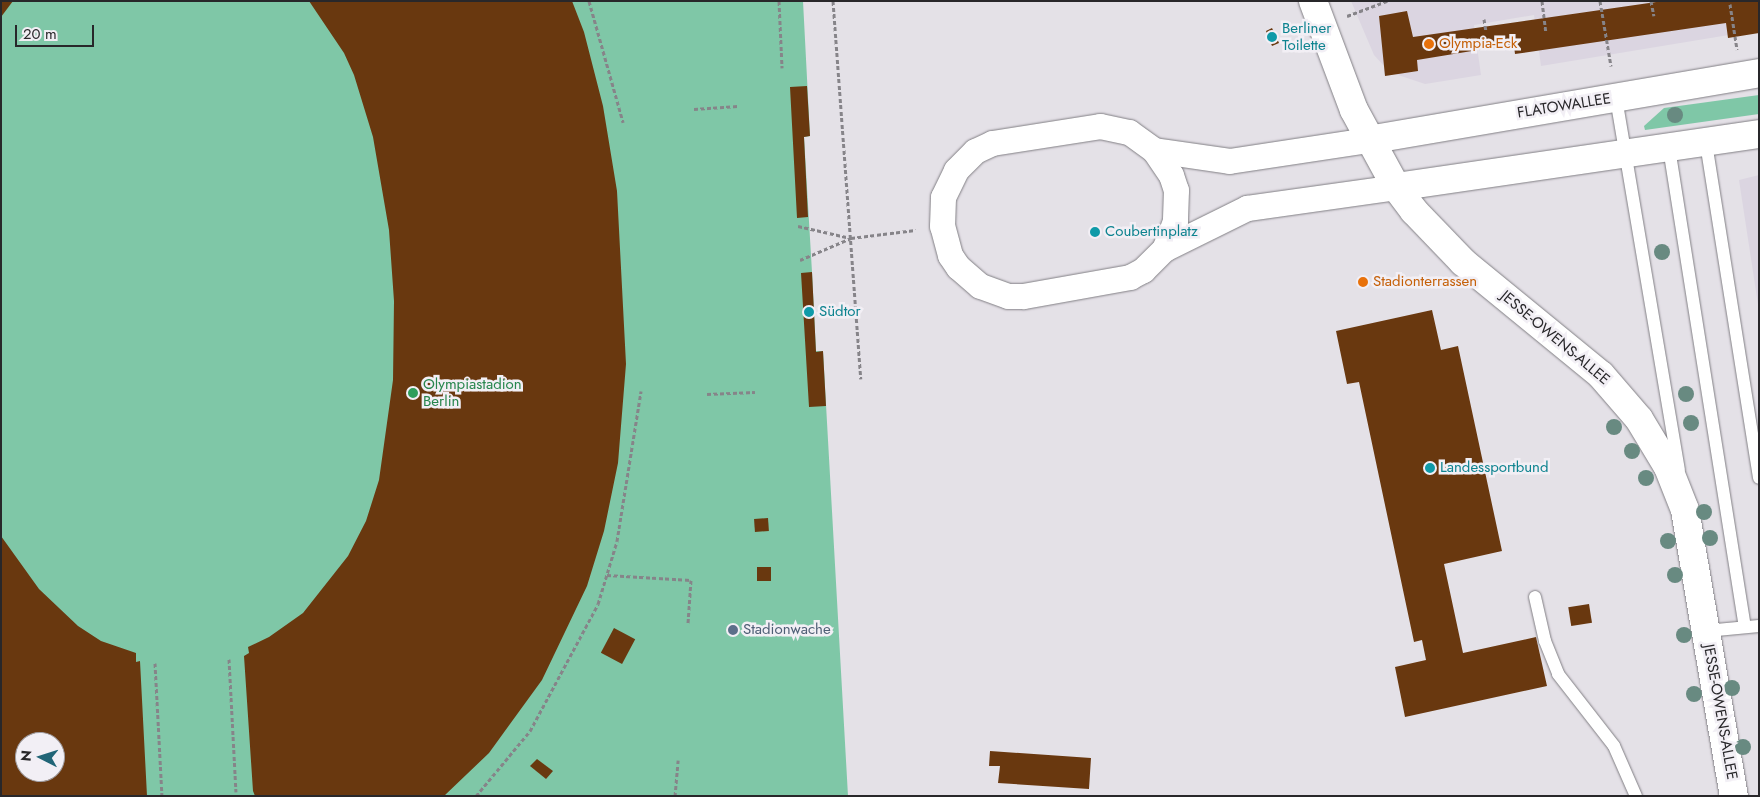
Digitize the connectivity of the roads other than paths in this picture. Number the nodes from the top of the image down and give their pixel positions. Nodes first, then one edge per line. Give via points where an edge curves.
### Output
1 (1313, 1) edge
2 (1752, 74) edge
3 (1616, 98) junction
4 (1757, 135) edge
5 (1368, 140) junction
6 (1706, 142) junction
7 (1669, 148) junction
8 (1154, 150) junction
9 (1626, 154) junction
10 (1396, 187) junction
11 (1164, 249) junction
12 (1759, 478) edge
13 (1685, 510) junction
14 (1535, 597) dead end
15 (1759, 626) edge
16 (1745, 627) junction
17 (1706, 631) junction
18 (1636, 796) edge
19 (1734, 796) edge

1 - 5 main road, JESSE-OWENS-ALLEE
2 - 3 main road, FLATOWALLEE
3 - 5 main road, FLATOWALLEE
3 - 9 lane, JESSE-OWENS-ALLEE
4 - 6 main road
5 - 8 street via 1229,161
5 - 10 main road, JESSE-OWENS-ALLEE
6 - 7 main road
6 - 12 lane
7 - 9 main road
7 - 16 lane
8 - 11 street via 1168,168 1176,190 1175,220
8 - 11 street via 1130,132 1100,126 992,143 975,151 956,170 943,197 942,226 944,241 958,267 980,286 1008,296 1116,282 1143,270
9 - 10 main road
9 - 13 lane, JESSE-OWENS-ALLEE
10 - 11 street via 1248,208
10 - 13 main road, JESSE-OWENS-ALLEE via 1414,211 1463,262 1584,359 1618,392 1653,439
13 - 17 main road, JESSE-OWENS-ALLEE
14 - 18 lane via 1545,641 1558,674 1614,746
15 - 16 lane
16 - 17 lane
17 - 19 main road, JESSE-OWENS-ALLEE

